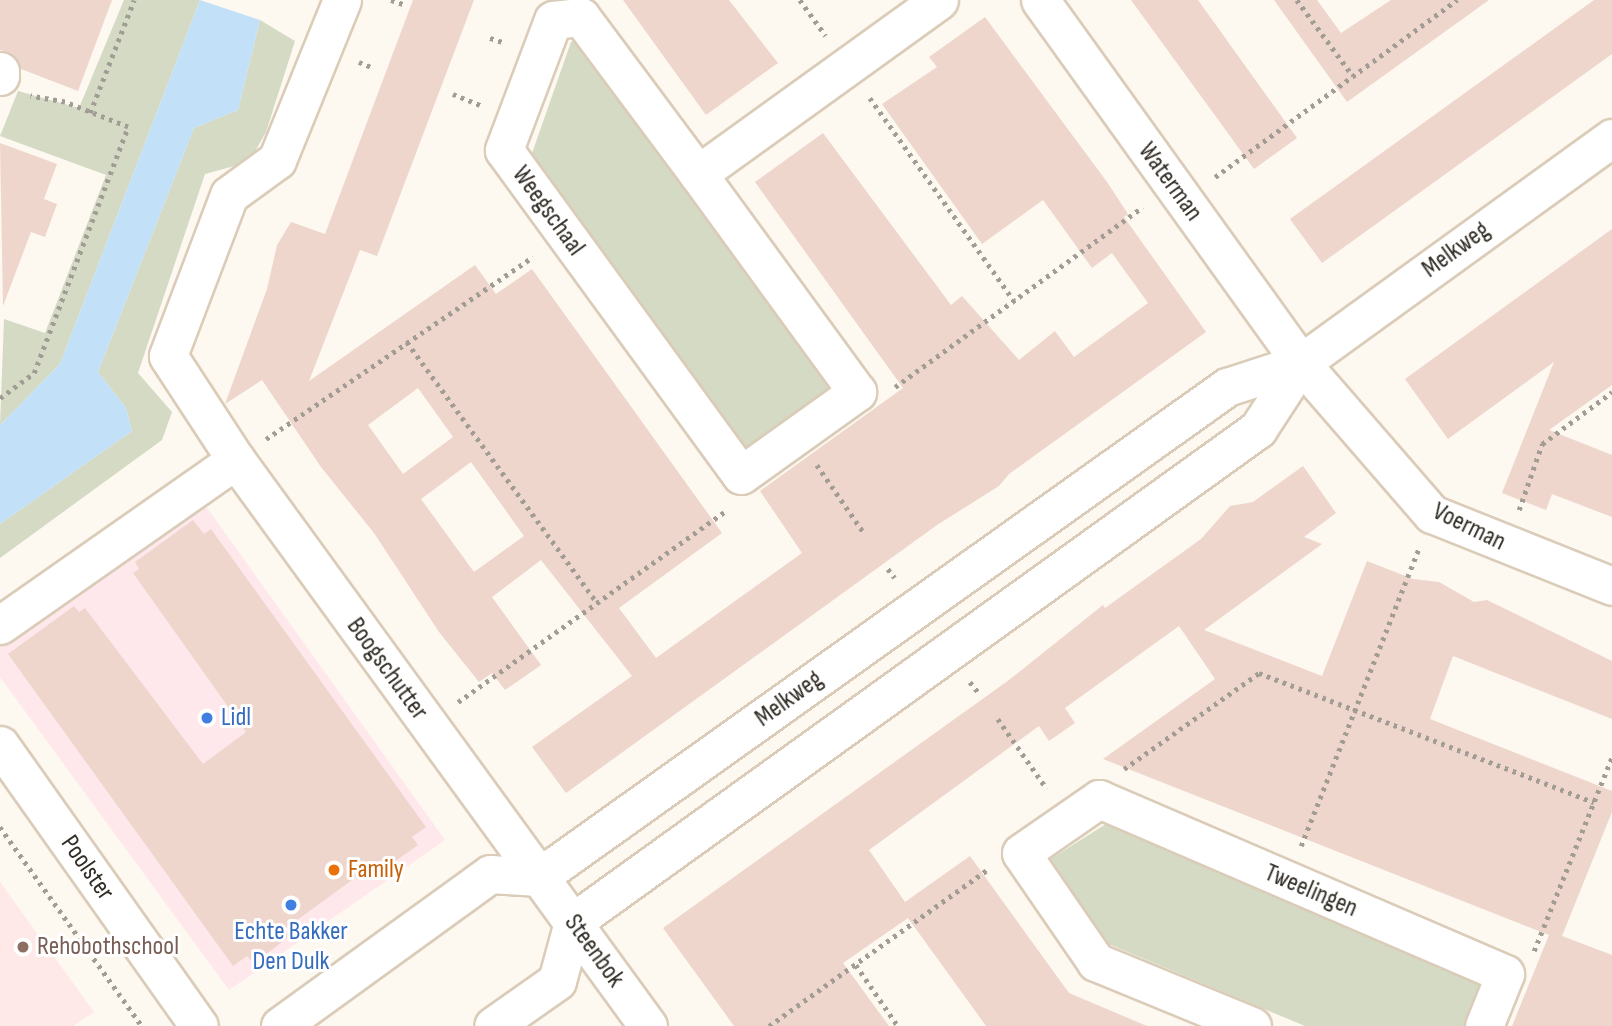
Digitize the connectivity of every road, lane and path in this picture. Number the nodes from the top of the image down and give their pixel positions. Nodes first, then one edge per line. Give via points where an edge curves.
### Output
1 (134, 0) edge
2 (391, 0) edge
3 (800, 0) edge
4 (939, 0) edge
5 (1040, 0) edge
6 (1297, 0) edge
7 (1457, 0) edge
8 (330, 3) edge
9 (403, 4) dead end
10 (847, 66) junction
11 (1353, 76) junction
12 (9, 81) edge
13 (90, 113) junction
14 (1612, 138) edge
15 (698, 174) junction
16 (1178, 192) junction
17 (566, 235) junction
18 (1014, 301) junction
19 (407, 342) junction
20 (1301, 363) junction
21 (857, 392) junction
22 (1612, 392) edge
23 (0, 398) edge
24 (797, 437) junction
25 (236, 460) junction
26 (741, 475) junction
27 (1432, 514) junction
28 (864, 533) dead end
29 (1507, 545) junction
30 (1612, 586) edge
31 (597, 603) junction
32 (0, 625) edge
33 (1356, 710) junction
34 (998, 719) dead end
35 (428, 724) junction
36 (0, 745) edge
37 (1612, 757) edge
38 (1099, 799) junction
39 (1594, 802) junction
40 (1070, 821) junction
41 (0, 827) edge
42 (1021, 853) junction
43 (539, 877) junction
44 (1287, 880) junction
45 (573, 922) junction
46 (856, 965) junction
47 (1505, 974) junction
48 (1197, 1016) edge
49 (142, 1026) edge
50 (199, 1026) edge
51 (280, 1026) edge
52 (493, 1026) edge
53 (648, 1026) edge
54 (769, 1026) edge
55 (898, 1026) edge
56 (1252, 1026) edge
57 (1484, 1026) edge

1 - 13 path
2 - 9 path
3 - 10 path
4 - 10 street
5 - 16 street, Waterman
6 - 11 path
7 - 11 path
8 - 25 street, Boogschutter via 277,160 229,195 168,356
10 - 15 street
10 - 18 path
11 - 16 path
12 - 13 path
13 - 23 path via 128,127 34,373
14 - 20 street, Melkweg
15 - 17 street, Weegschaal via 581,17 553,20 504,150
15 - 21 street, Weegschaal
16 - 18 path
16 - 20 street, Waterman
17 - 19 path
17 - 26 street, Weegschaal
18 - 21 path via 884,395
19 - 25 path
19 - 31 path
20 - 27 street, Voerman
20 - 43 street, Melkweg via 1227,387
20 - 45 street, Melkweg via 1258,429
21 - 24 street
22 - 29 path via 1542,444
24 - 26 street
24 - 28 path
25 - 32 street
25 - 35 street, Boogschutter
26 - 31 path via 734,504
27 - 29 street, Voerman
27 - 33 path
29 - 30 street, Voerman
31 - 35 path
33 - 38 path via 1259,673 1095,789
33 - 39 path
33 - 44 path
34 - 40 path
35 - 43 street, Boogschutter
36 - 50 street, Poolster
37 - 39 path
38 - 40 street
38 - 44 street, Tweelingen
39 - 47 path via 1528,966
40 - 42 street
41 - 49 path, Poolster
42 - 46 path via 1012,852
42 - 48 street via 1096,962
43 - 45 street, Steenbok
43 - 51 street via 490,874
44 - 47 street, Tweelingen
45 - 52 street via 557,981
45 - 53 street, Steenbok
46 - 54 path
46 - 55 path
47 - 57 street
48 - 56 street

